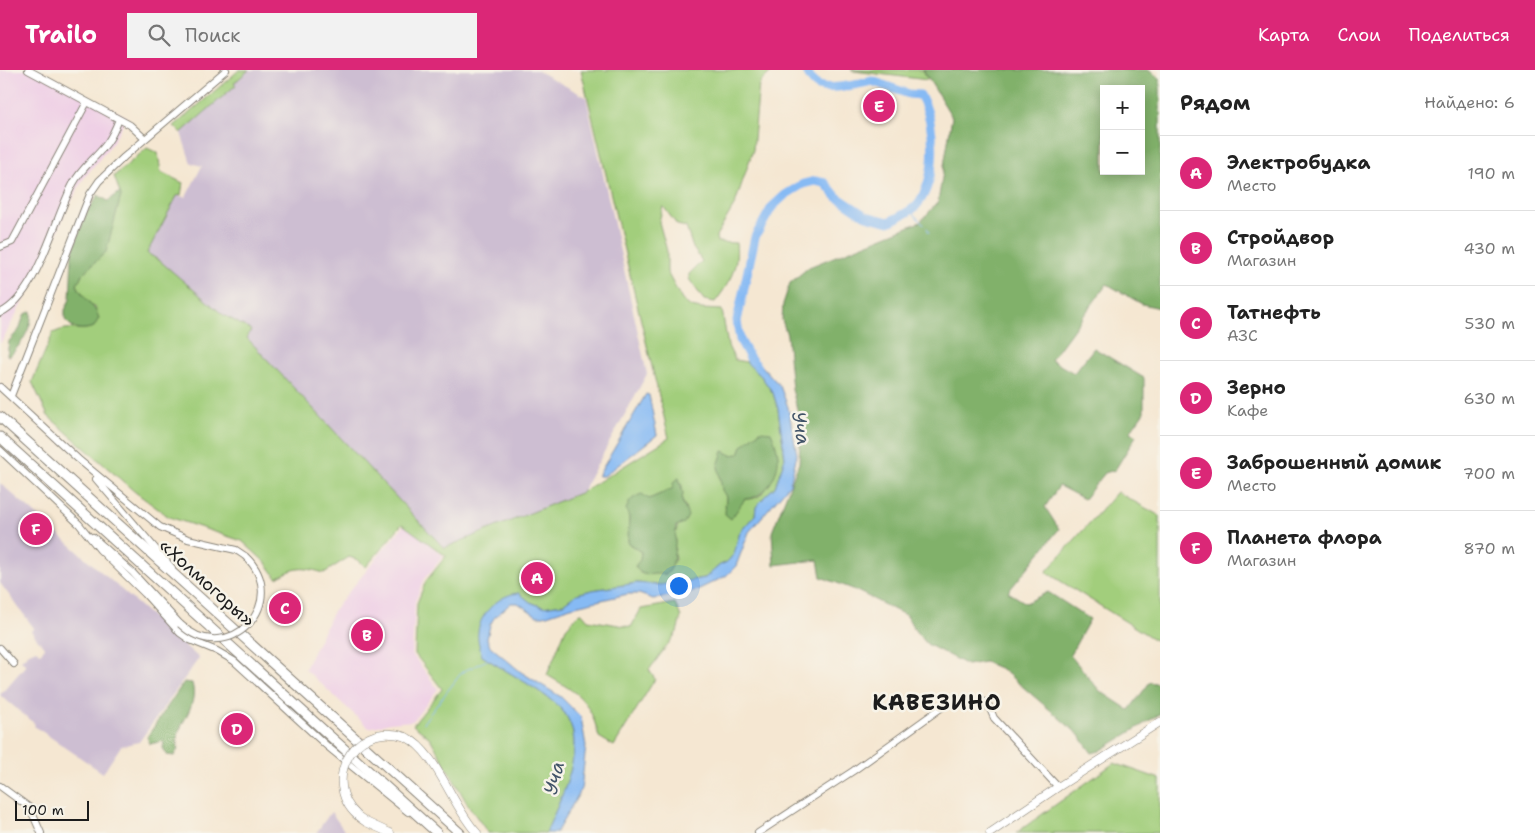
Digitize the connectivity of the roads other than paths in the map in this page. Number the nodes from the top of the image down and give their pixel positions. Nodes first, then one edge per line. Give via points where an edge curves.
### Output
1 (28, 70) edge
2 (226, 70) edge
3 (87, 102) junction
4 (119, 119) junction
5 (145, 139) junction
6 (0, 247) edge
7 (0, 312) edge
8 (0, 386) edge
9 (11, 396) junction
10 (0, 416) edge
11 (0, 437) edge
12 (0, 450) edge
13 (78, 459) junction
14 (79, 524) junction
15 (193, 592) junction
16 (0, 648) edge
17 (14, 664) dead end
18 (1160, 722) edge
19 (0, 786) edge
20 (1058, 787) junction
21 (41, 833) edge
22 (390, 833) edge
23 (436, 833) edge
24 (460, 833) edge
25 (477, 833) edge
26 (758, 833) edge
27 (990, 833) edge

1 - 3 street
2 - 5 street
3 - 4 street
3 - 6 street via 12,242
4 - 5 street
4 - 7 street via 106,144 73,183 47,247 24,290 17,301
5 - 9 street via 99,181 82,208
8 - 9 street
9 - 13 street
10 - 15 highway, «Холмогоры»
11 - 23 highway, «Холмогоры»
12 - 14 street
13 - 14 street, bridge via 160,527 188,539 236,550 245,556 257,570 262,588 260,606 247,627 231,636 213,639 195,635
13 - 15 street
14 - 23 street via 180,633 234,661 328,747
15 - 24 highway, «Холмогоры»
16 - 17 street
18 - 20 main road
19 - 21 street via 30,808
20 - 26 street via 994,718 987,702 959,700 948,703
20 - 27 main road
22 - 25 main road, bridge via 353,812 345,798 342,777 346,761 356,747 369,738 385,734 406,737 428,754 460,812

